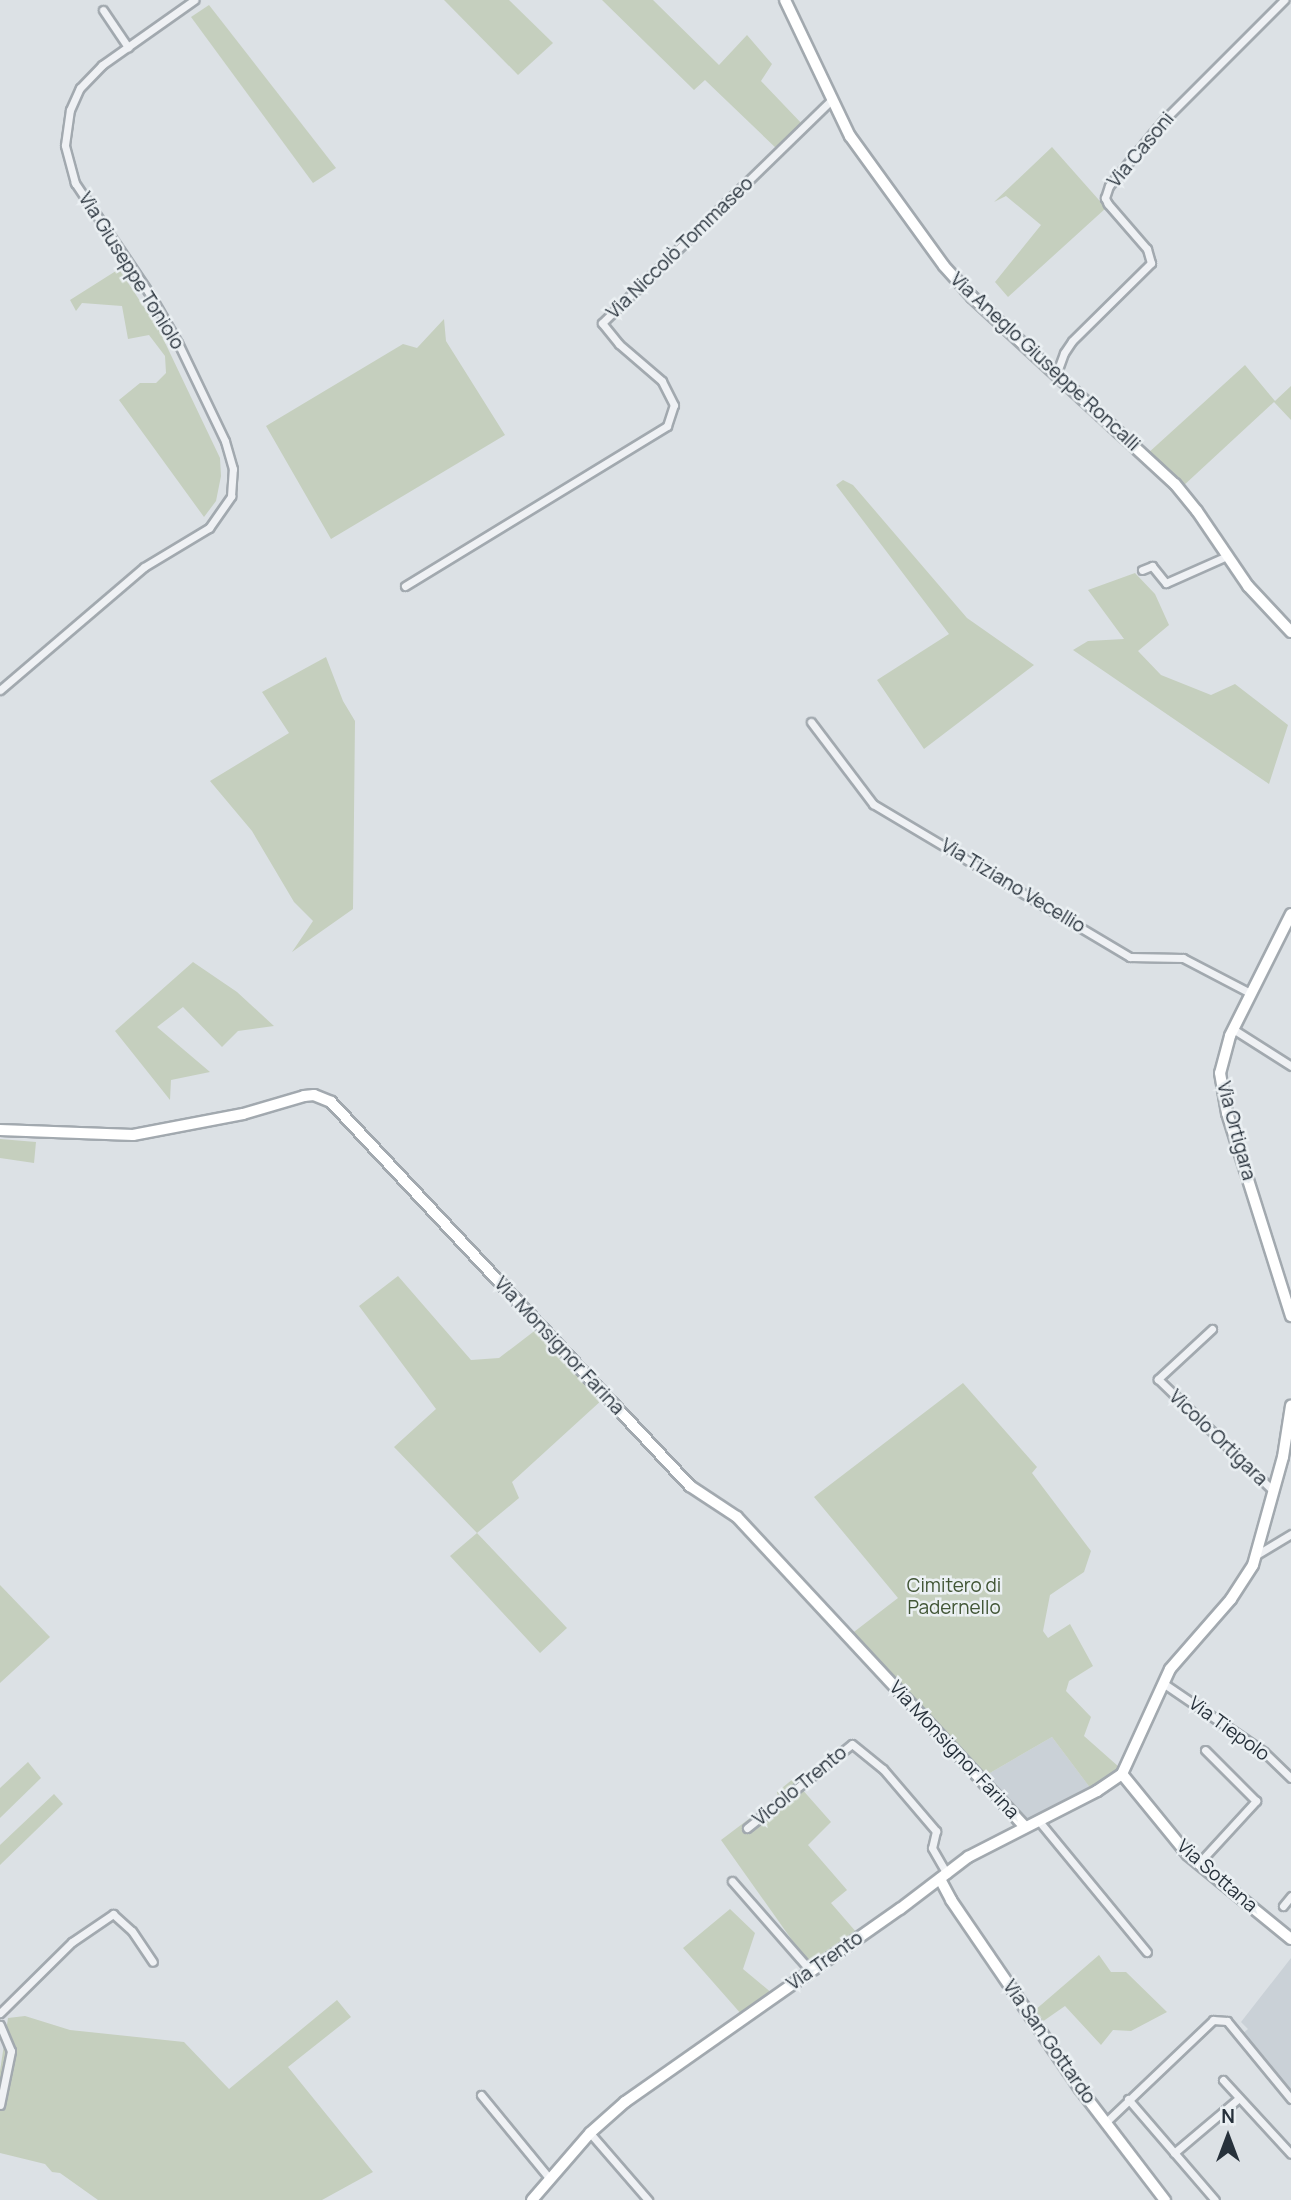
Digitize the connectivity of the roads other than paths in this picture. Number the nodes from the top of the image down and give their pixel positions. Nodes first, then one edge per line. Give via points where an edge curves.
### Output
1 (785, 0) edge
2 (1284, 0) edge
3 (193, 1) edge
4 (103, 9) dead end
5 (128, 47) junction
6 (831, 100) junction
7 (1056, 375) junction
8 (1227, 556) junction
9 (1142, 570) dead end
10 (405, 586) dead end
11 (1291, 632) edge
12 (0, 690) edge
13 (811, 722) dead end
14 (1291, 914) edge
15 (1250, 993) junction
16 (1233, 1029) junction
17 (1291, 1066) edge
18 (0, 1130) edge
19 (1291, 1316) edge
20 (1212, 1329) dead end
21 (1291, 1406) edge
22 (1272, 1490) junction
23 (1291, 1534) edge
24 (1258, 1554) junction
25 (1163, 1683) junction
26 (1205, 1750) dead end
27 (1122, 1774) junction
28 (1291, 1778) edge
29 (1038, 1821) junction
30 (1025, 1827) junction
31 (747, 1828) dead end
32 (1198, 1864) junction
33 (943, 1877) junction
34 (732, 1881) dead end
35 (1291, 1896) edge
36 (1283, 1906) dead end
37 (1291, 1939) edge
38 (1147, 1952) dead end
39 (153, 1962) dead end
40 (810, 1970) junction
41 (0, 2014) edge
42 (0, 2025) edge
43 (1223, 2080) dead end
44 (481, 2095) dead end
45 (1239, 2098) junction
46 (1128, 2099) junction
47 (1291, 2099) edge
48 (0, 2105) edge
49 (1106, 2122) junction
50 (590, 2133) junction
51 (1174, 2153) junction
52 (1291, 2154) edge
53 (550, 2179) junction
54 (532, 2200) edge
55 (648, 2200) edge
56 (1165, 2200) edge
57 (1215, 2200) edge

1 - 6 street, Via Aneglo Giuseppe Roncalli
2 - 7 street, Via Casoni via 1162,122 1109,186 1108,204 1147,249 1150,263 1072,341
3 - 5 street, Via Giuseppe Toniolo
4 - 5 street
5 - 12 street, Via Giuseppe Toniolo via 91,76 74,99 66,131 67,159 75,183 178,344 228,448 233,482 225,508 209,528 144,567
6 - 7 street, Via Aneglo Giuseppe Roncalli via 850,136 944,266
6 - 10 street, Via Niccolò Tommaseo via 602,323 662,381 674,405 667,426
7 - 8 street, Via Aneglo Giuseppe Roncalli via 1175,484
8 - 9 street via 1167,583 1152,566
8 - 11 street, Via Aneglo Giuseppe Roncalli
13 - 15 street, Via Tiziano Vecellio via 873,804 1130,957 1183,958
14 - 15 street, Via Ortigara
15 - 16 street, Via Ortigara
16 - 17 street
16 - 19 street, Via Ortigara via 1222,1059 1223,1097
18 - 30 street, Via Monsignor Farina via 133,1135 243,1114 304,1096 331,1102 690,1486 737,1517
20 - 22 street, Vicolo Ortigara via 1158,1380
21 - 22 street
22 - 24 street
23 - 24 street
24 - 25 street via 1245,1581 1182,1652
25 - 27 street
25 - 28 street, Via Tiepolo via 1264,1752
26 - 32 street via 1256,1801
27 - 29 street, Via Trento
27 - 32 street, Via Sottana
29 - 30 street, Via Trento
29 - 38 street
30 - 33 street, Via Trento via 979,1850
31 - 33 street, Vicolo Trento via 852,1744 883,1769 936,1831 932,1848
32 - 37 street, Via Sottana
33 - 40 street, Via Trento
33 - 49 street, Via San Gottardo via 951,1900
34 - 40 street
35 - 36 street
39 - 41 street via 132,1931 113,1914 72,1942
40 - 50 street, Via Trento via 625,2102
42 - 48 street via 11,2051
43 - 45 street
44 - 53 street
45 - 51 street
45 - 52 street
46 - 47 street via 1213,2020 1227,2021
46 - 49 street
46 - 51 street
49 - 56 street, Via San Gottardo
50 - 53 street, Via Trento
50 - 55 street
51 - 57 street
53 - 54 street, Via Trento

